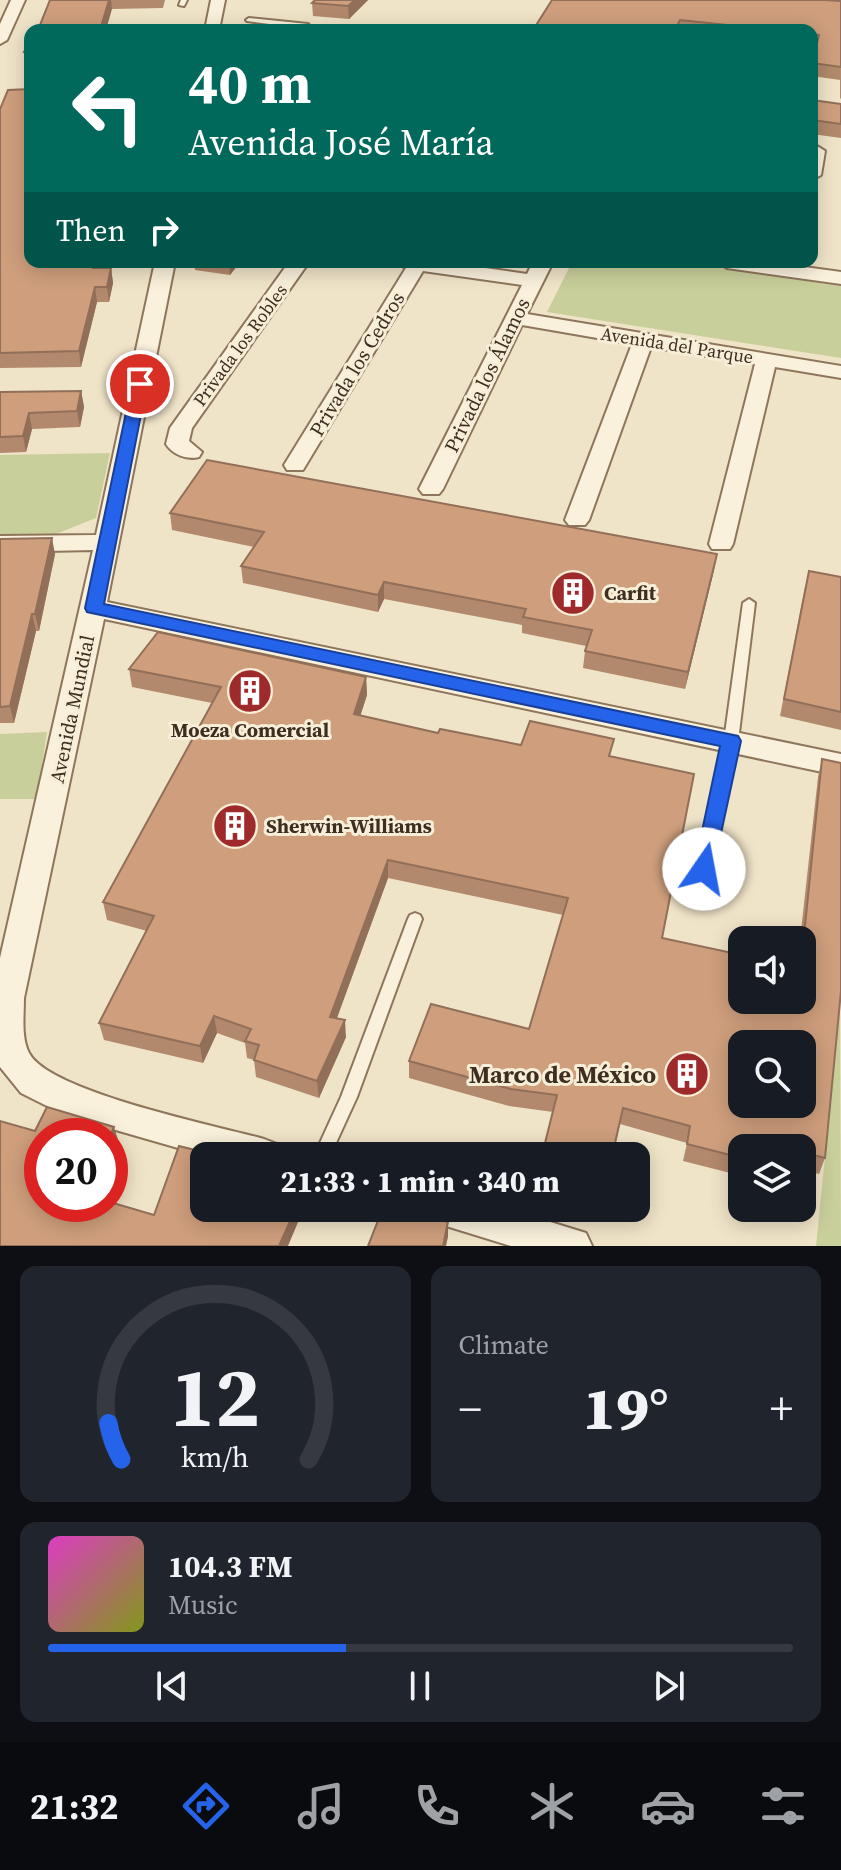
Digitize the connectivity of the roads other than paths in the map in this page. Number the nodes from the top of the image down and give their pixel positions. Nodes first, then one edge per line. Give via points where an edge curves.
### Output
1 (18, 0) edge
2 (218, 0) edge
3 (249, 20) dead end
4 (213, 24) edge
5 (288, 24) edge
6 (1, 35) edge
7 (164, 268) edge
8 (295, 268) edge
9 (411, 268) edge
10 (483, 268) edge
11 (510, 268) edge
12 (797, 268) edge
13 (538, 272) edge
14 (841, 278) edge
15 (514, 318) junction
16 (644, 339) junction
17 (766, 360) junction
18 (841, 372) edge
19 (191, 452) dead end
20 (295, 465) dead end
21 (431, 489) dead end
22 (577, 520) dead end
23 (107, 542) junction
24 (0, 544) edge
25 (721, 544) dead end
26 (749, 603) dead end
27 (94, 608) junction
28 (731, 741) junction
29 (841, 765) edge
30 (699, 895) dead end
31 (415, 919) dead end
32 (3, 999) edge
33 (215, 1142) edge
34 (328, 1142) edge
35 (491, 1222) edge
36 (573, 1246) edge

1 - 6 street
2 - 4 street
3 - 5 lane
7 - 23 street, Avenida Mundial
8 - 19 street, Privada los Robles via 181,428 177,444
9 - 20 street, Privada los Cedros
10 - 13 street
11 - 13 street
12 - 14 street
13 - 15 street, Privada los Álamos
15 - 16 street, Avenida del Parque
15 - 21 street, Privada los Álamos
16 - 17 street, Avenida del Parque
16 - 22 street
17 - 18 street, Avenida del Parque
17 - 25 street
23 - 24 street
23 - 27 street, Avenida Mundial
26 - 28 lane
27 - 28 street
27 - 32 street, Avenida Mundial
28 - 29 street
28 - 30 lane
31 - 34 lane
32 - 33 street, Avenida Mundial via 15,1062 33,1082 67,1100
35 - 36 street

